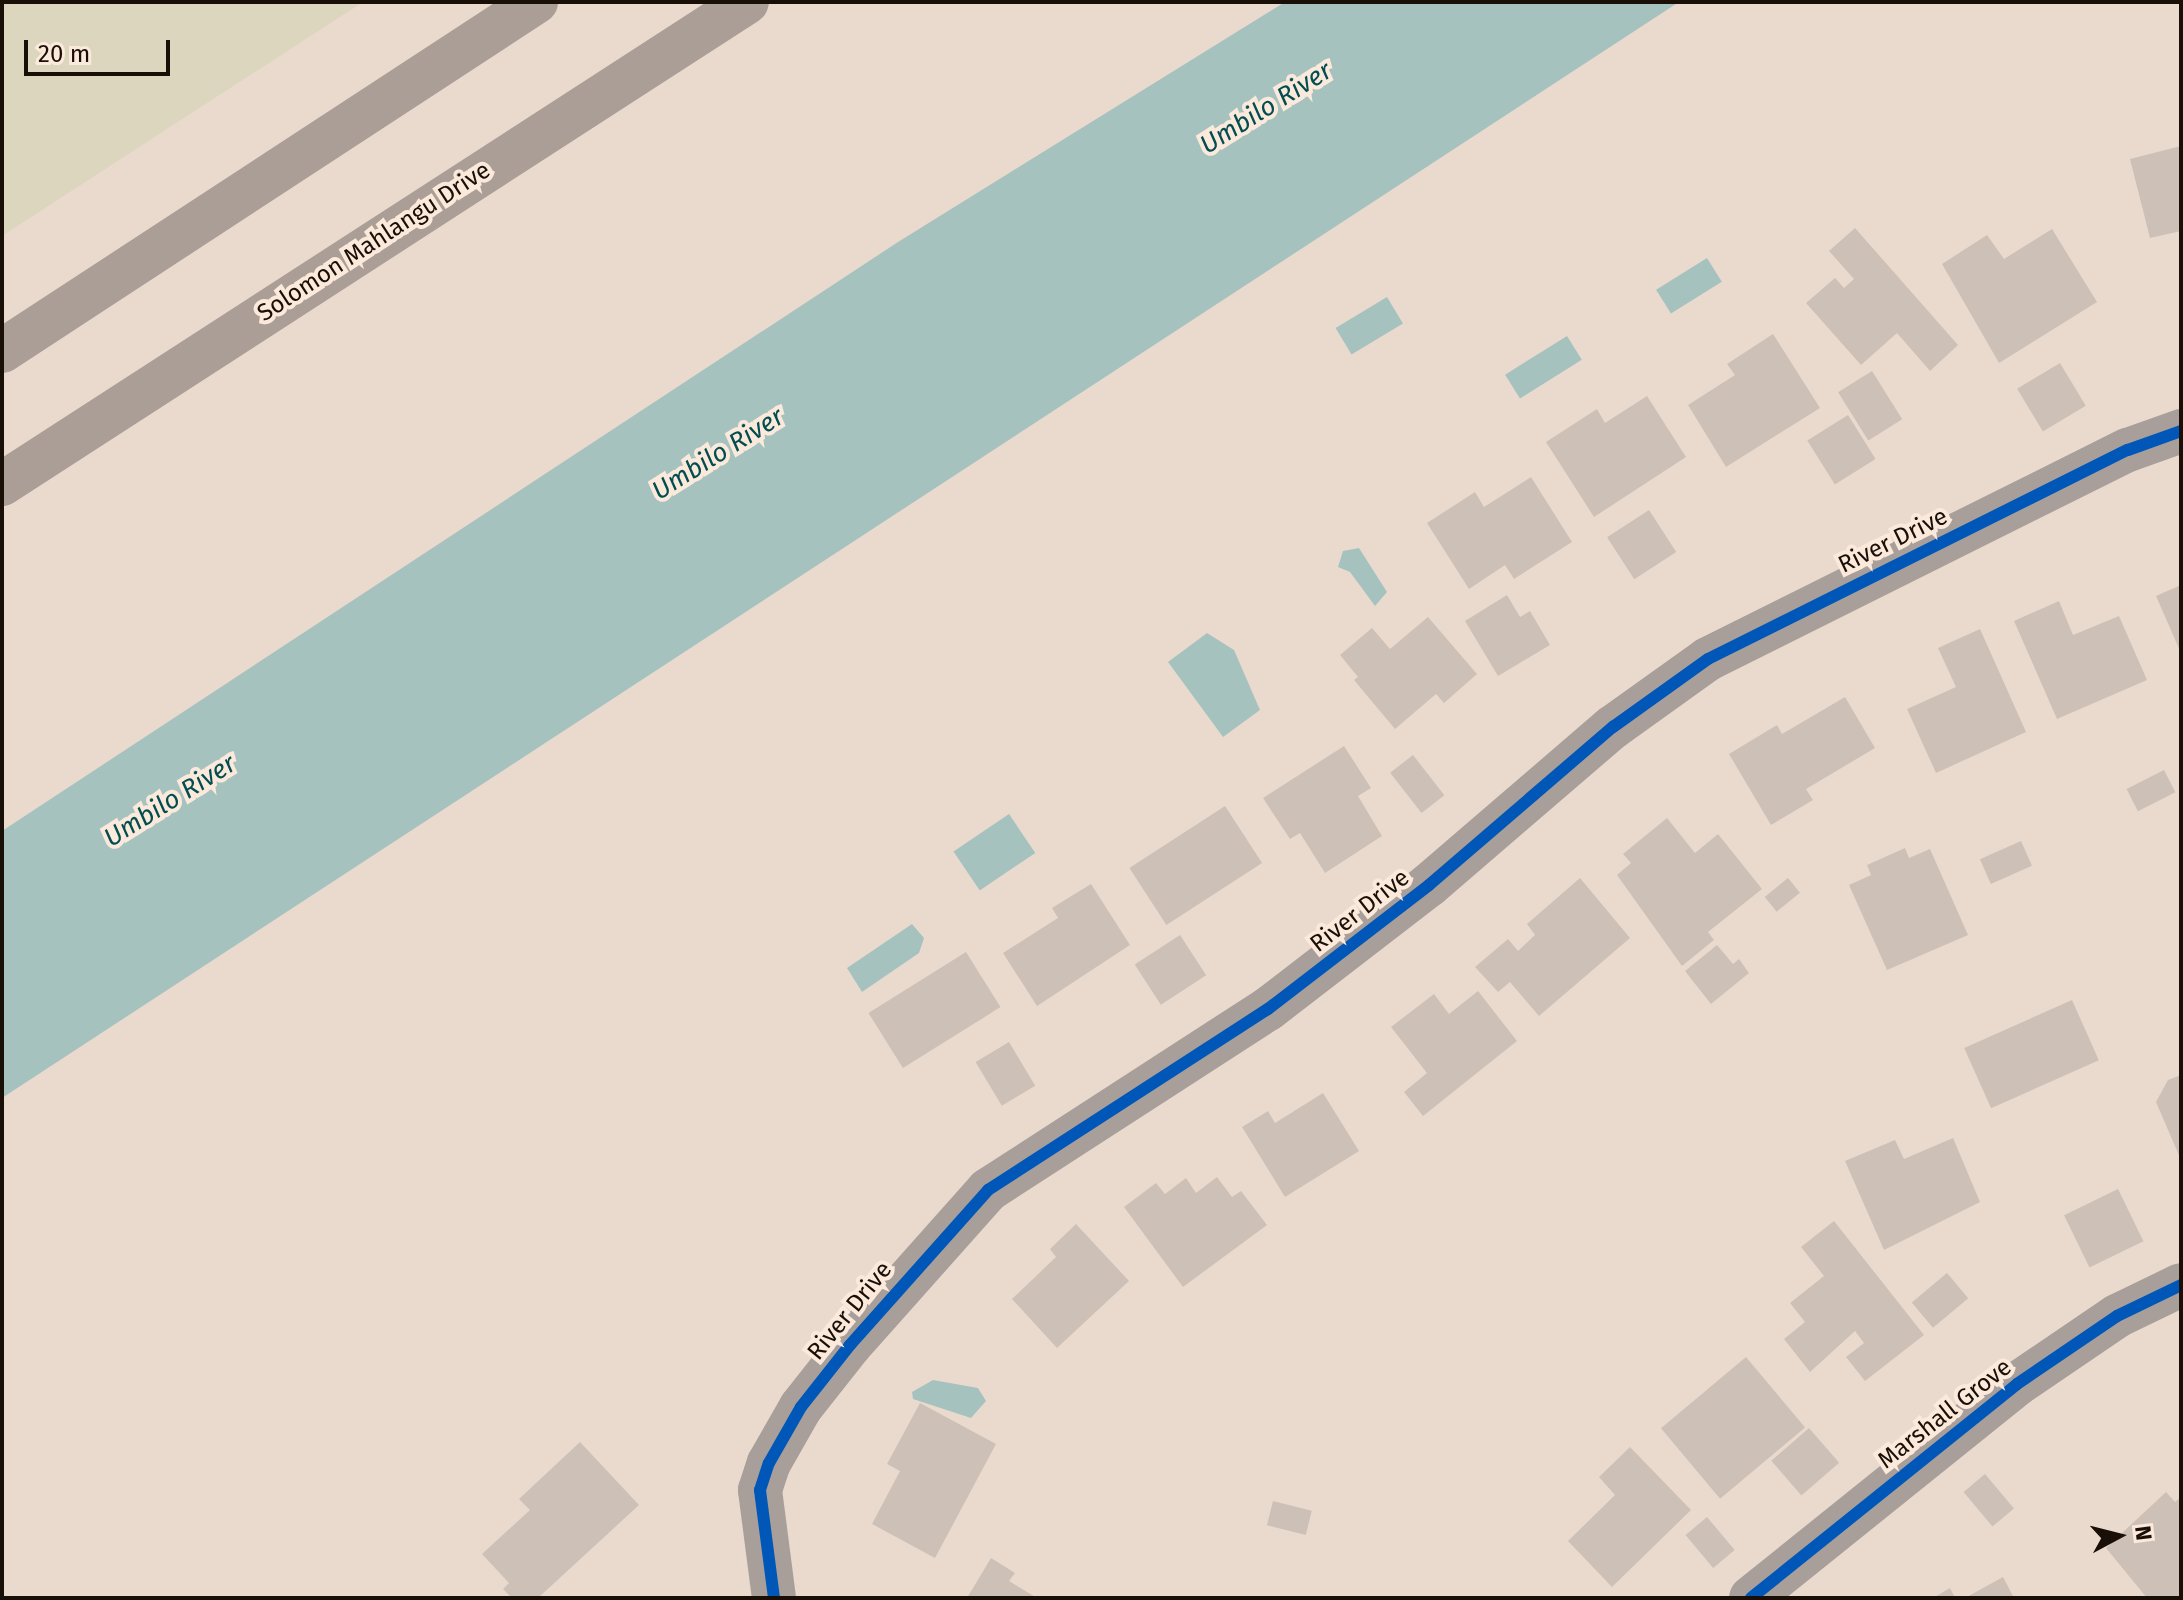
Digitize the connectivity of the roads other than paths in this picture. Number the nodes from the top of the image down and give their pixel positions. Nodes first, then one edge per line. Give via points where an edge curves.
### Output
1 (536, 2) edge
2 (747, 2) edge
3 (2, 351) edge
4 (2181, 431) edge
5 (2, 484) edge
6 (2181, 1285) edge
7 (774, 1598) edge
8 (1751, 1598) edge

1 - 3 highway
2 - 5 highway, Solomon Mahlangu Drive
4 - 7 street, River Drive via 2128,450 1708,659 1613,727 1429,885 1268,1009 988,1190 850,1345 801,1407 769,1463 760,1490
6 - 8 street, Marshall Grove via 2117,1316 2017,1384

